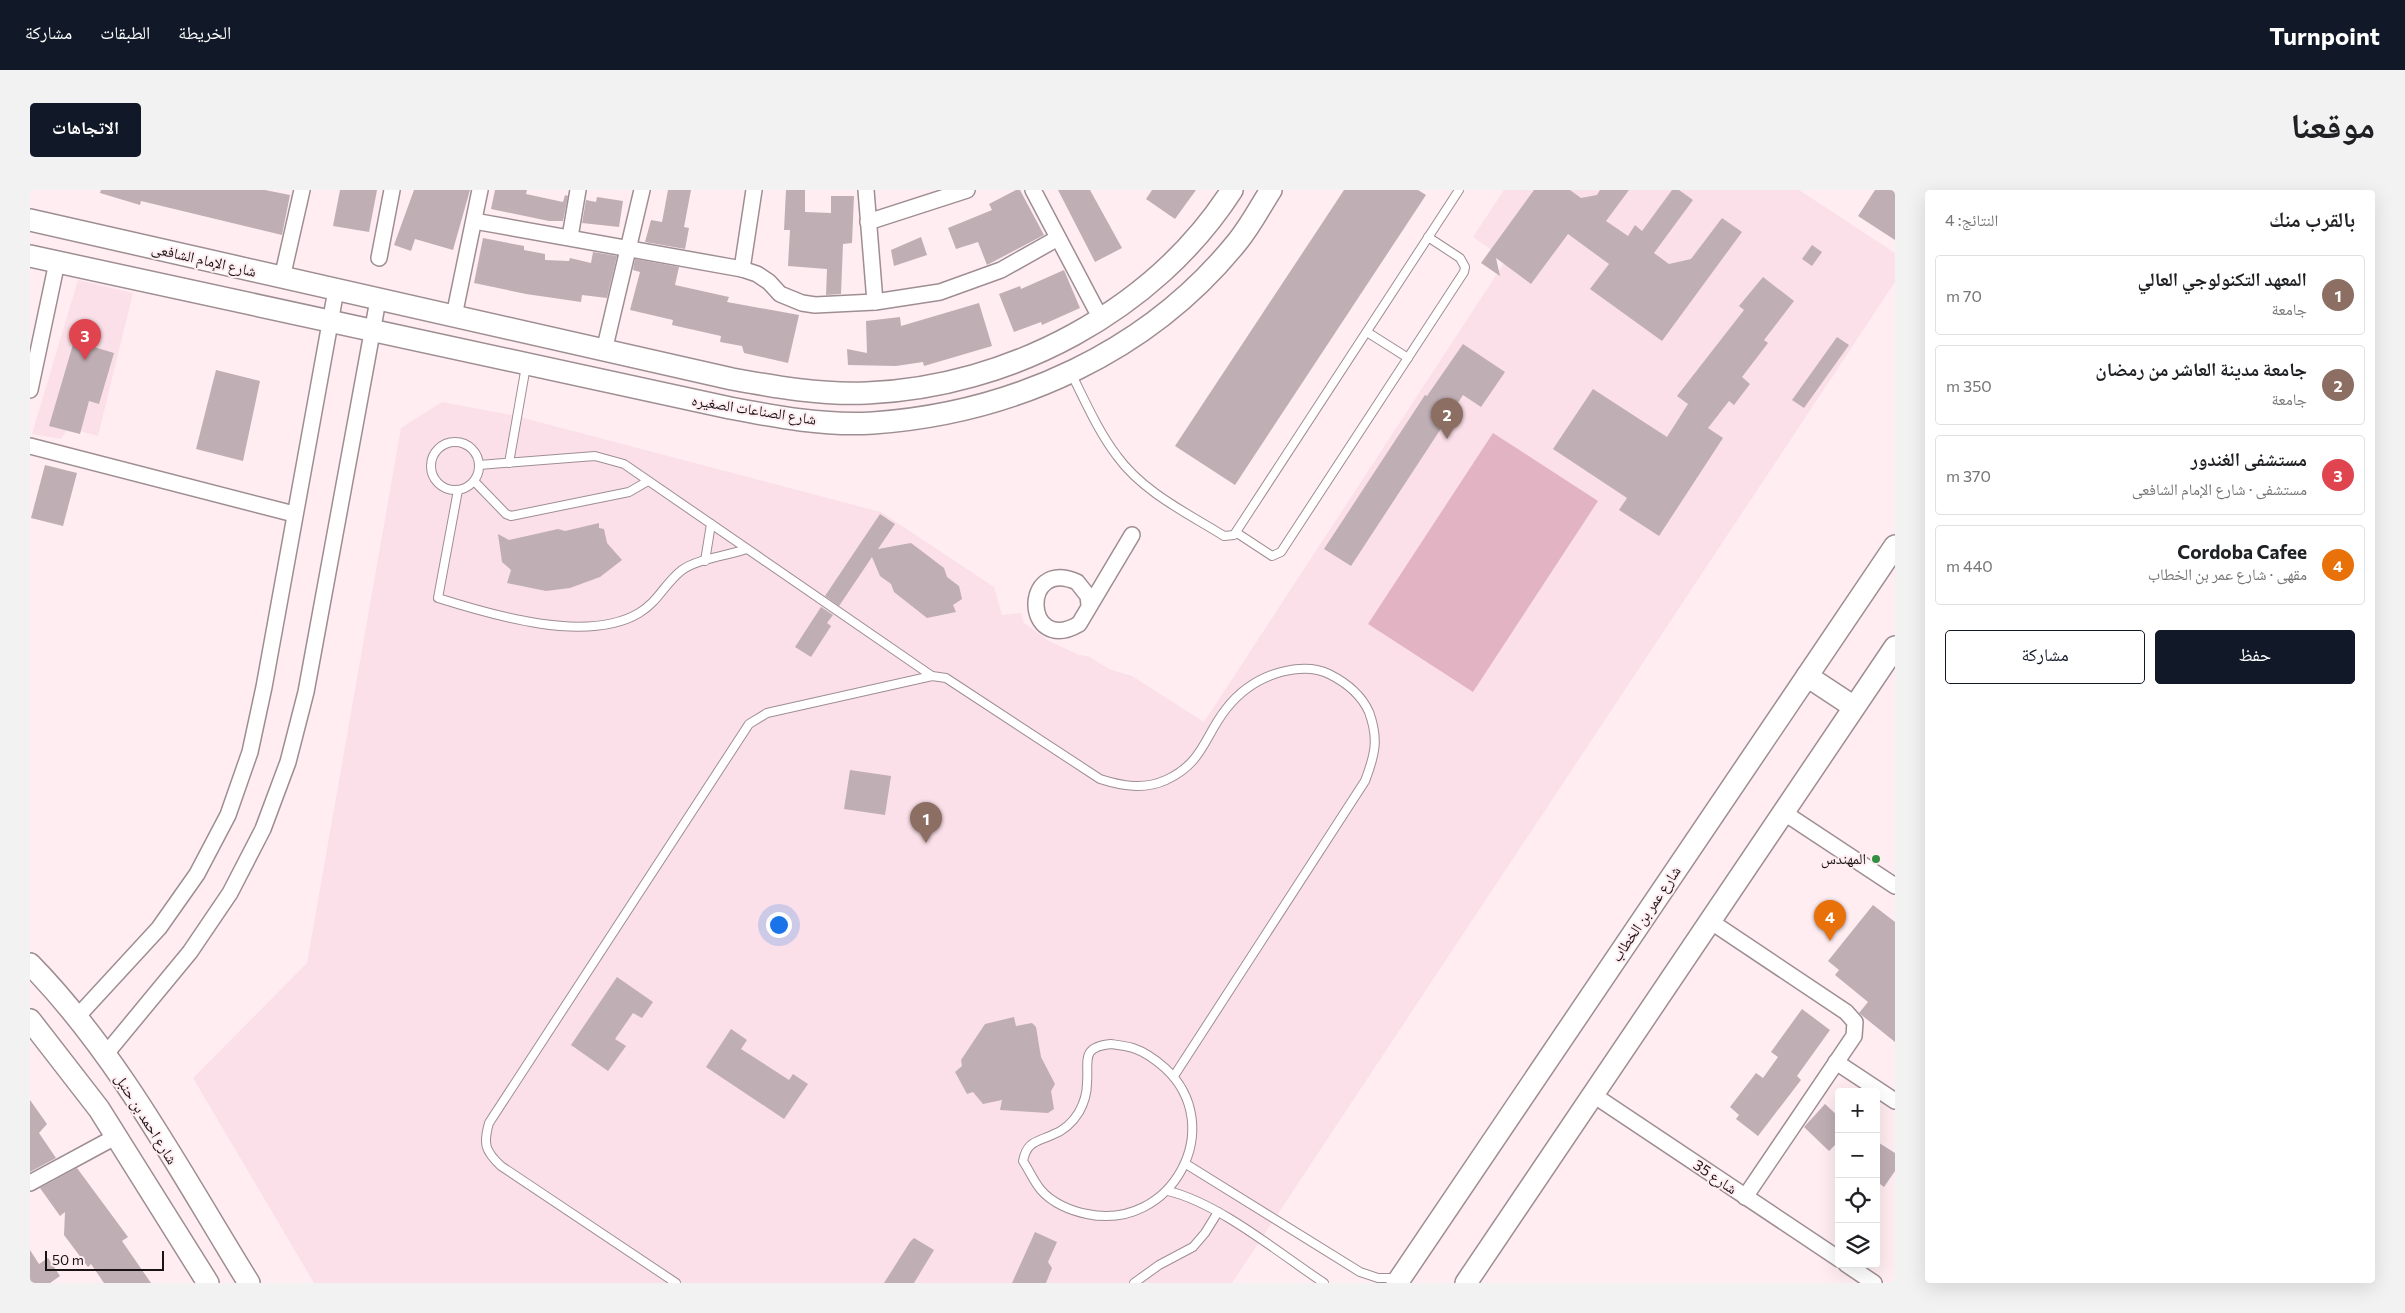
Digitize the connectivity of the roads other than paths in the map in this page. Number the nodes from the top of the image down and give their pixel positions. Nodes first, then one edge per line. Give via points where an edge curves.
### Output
1 (302, 190) edge
2 (392, 190) edge
3 (480, 190) edge
4 (578, 190) edge
5 (642, 190) edge
6 (754, 190) edge
7 (866, 190) edge
8 (967, 190) edge
9 (1033, 190) edge
10 (1232, 190) edge
11 (1271, 190) edge
12 (1459, 190) edge
13 (30, 220) edge
14 (474, 221) junction
15 (868, 222) junction
16 (570, 237) junction
17 (1428, 237) junction
18 (1058, 238) junction
19 (628, 248) junction
20 (30, 256) edge
21 (379, 258) dead end
22 (57, 262) junction
23 (742, 269) junction
24 (282, 278) junction
25 (336, 290) junction
26 (378, 300) junction
27 (875, 302) junction
28 (454, 316) junction
29 (1101, 319) junction
30 (330, 321) junction
31 (372, 330) junction
32 (1366, 332) junction
33 (604, 351) junction
34 (1408, 358) junction
35 (526, 364) junction
36 (1071, 373) junction
37 (30, 390) edge
38 (30, 446) edge
39 (509, 463) junction
40 (479, 465) junction
41 (648, 480) junction
42 (474, 481) junction
43 (458, 490) junction
44 (294, 514) junction
45 (711, 524) junction
46 (1237, 533) junction
47 (1132, 535) dead end
48 (1895, 546) edge
49 (747, 550) junction
50 (705, 561) junction
51 (1089, 605) dead end
52 (1895, 647) edge
53 (932, 676) junction
54 (1807, 676) junction
55 (1854, 707) junction
56 (1783, 812) junction
57 (1895, 886) edge
58 (1710, 921) junction
59 (30, 964) edge
60 (77, 1017) junction
61 (30, 1020) edge
62 (105, 1055) junction
63 (1836, 1062) junction
64 (1174, 1076) junction
65 (1592, 1094) junction
66 (1895, 1101) edge
67 (117, 1136) junction
68 (1186, 1164) junction
69 (30, 1183) edge
70 (1168, 1191) junction
71 (1745, 1197) junction
72 (1218, 1212) junction
73 (1835, 1257) edge
74 (1852, 1268) edge
75 (1399, 1281) edge
76 (208, 1283) edge
77 (249, 1283) edge
78 (676, 1283) edge
79 (1134, 1283) edge
80 (1324, 1283) edge
81 (1466, 1283) edge
82 (1874, 1283) edge

1 - 24 street
2 - 21 street
3 - 14 street
4 - 16 street
5 - 19 street
6 - 23 street
7 - 15 street
8 - 15 street
9 - 18 street
10 - 29 street, شارع الصناعات الصغيره via 1212,221 1187,249 1138,293
11 - 36 street, شارع الصناعات الصغيره via 1239,240 1204,279 1165,314 1122,344
12 - 17 lane
13 - 24 street, شارع الإمام الشافعى
14 - 16 street
14 - 28 street
15 - 27 street
16 - 19 street
17 - 32 lane
17 - 34 lane via 1460,258 1465,267
18 - 27 street via 1001,270 940,292
18 - 29 street
19 - 23 street
19 - 33 street
20 - 22 street
22 - 30 street
22 - 37 street
23 - 27 street via 757,274 780,294 802,303
24 - 25 street, شارع الإمام الشافعى
25 - 26 street, شارع الإمام الشافعى
25 - 30 street
26 - 28 street, شارع الصناعات الصغيره
26 - 31 street
28 - 33 street, شارع الصناعات الصغيره
29 - 33 street, شارع الصناعات الصغيره via 1057,344 1000,368 934,385 867,393 799,391
30 - 31 street
30 - 44 street
31 - 35 street, شارع الصناعات الصغيره
31 - 62 street via 306,692 288,762 263,829 230,893 190,952
32 - 34 lane
32 - 46 lane
34 - 46 lane via 1282,552 1272,556
35 - 36 street, شارع الصناعات الصغيره via 792,419 872,423 951,413 1012,398
35 - 39 lane
36 - 46 lane via 1118,458 1142,483 1224,536
38 - 44 street
39 - 40 lane
39 - 41 lane via 604,458 624,464
40 - 42 lane
40 - 43 lane via 474,452 463,443 448,443 436,451 431,464 434,478 444,487
41 - 42 lane via 629,492 511,516
41 - 45 lane
42 - 43 lane
43 - 50 lane via 438,598 483,612 551,625 615,623 647,609 680,572
44 - 60 street via 250,752 228,815 197,874 159,928
45 - 49 lane
45 - 50 lane
47 - 51 street
48 - 54 street, شارع عمر بن الخطاب
49 - 50 lane
49 - 53 lane
52 - 55 street
53 - 64 lane via 959,684 1100,779 1121,786 1144,786 1165,781 1185,769 1201,753 1225,710 1244,690 1268,676 1294,668 1322,670 1346,682 1365,703 1375,728 1375,756 1366,781
53 - 78 lane via 767,713 749,724 489,1123 484,1139 489,1155 501,1166
54 - 55 street
54 - 75 street, شارع عمر بن الخطاب
55 - 56 street
56 - 57 street
56 - 58 street
58 - 63 street via 1852,1016 1854,1036
58 - 65 street
59 - 60 street, شارع احمد بن حنبل
60 - 62 street, شارع احمد بن حنبل
61 - 67 street
62 - 77 street, شارع احمد بن حنبل
63 - 66 street
63 - 71 street
64 - 68 lane via 1188,1103 1192,1134
64 - 70 lane via 1156,1060 1134,1048 1099,1045 1085,1064 1088,1081 1078,1113 1053,1135 1029,1144 1023,1161 1042,1191 1070,1211 1105,1218 1139,1211
65 - 71 street, شارع 35
65 - 81 street
67 - 69 street
67 - 76 street
68 - 70 lane
68 - 75 lane via 1360,1272
70 - 72 lane via 1185,1195
71 - 73 street, شارع 35
72 - 79 lane via 1193,1247 1159,1264
72 - 80 lane
74 - 82 street

